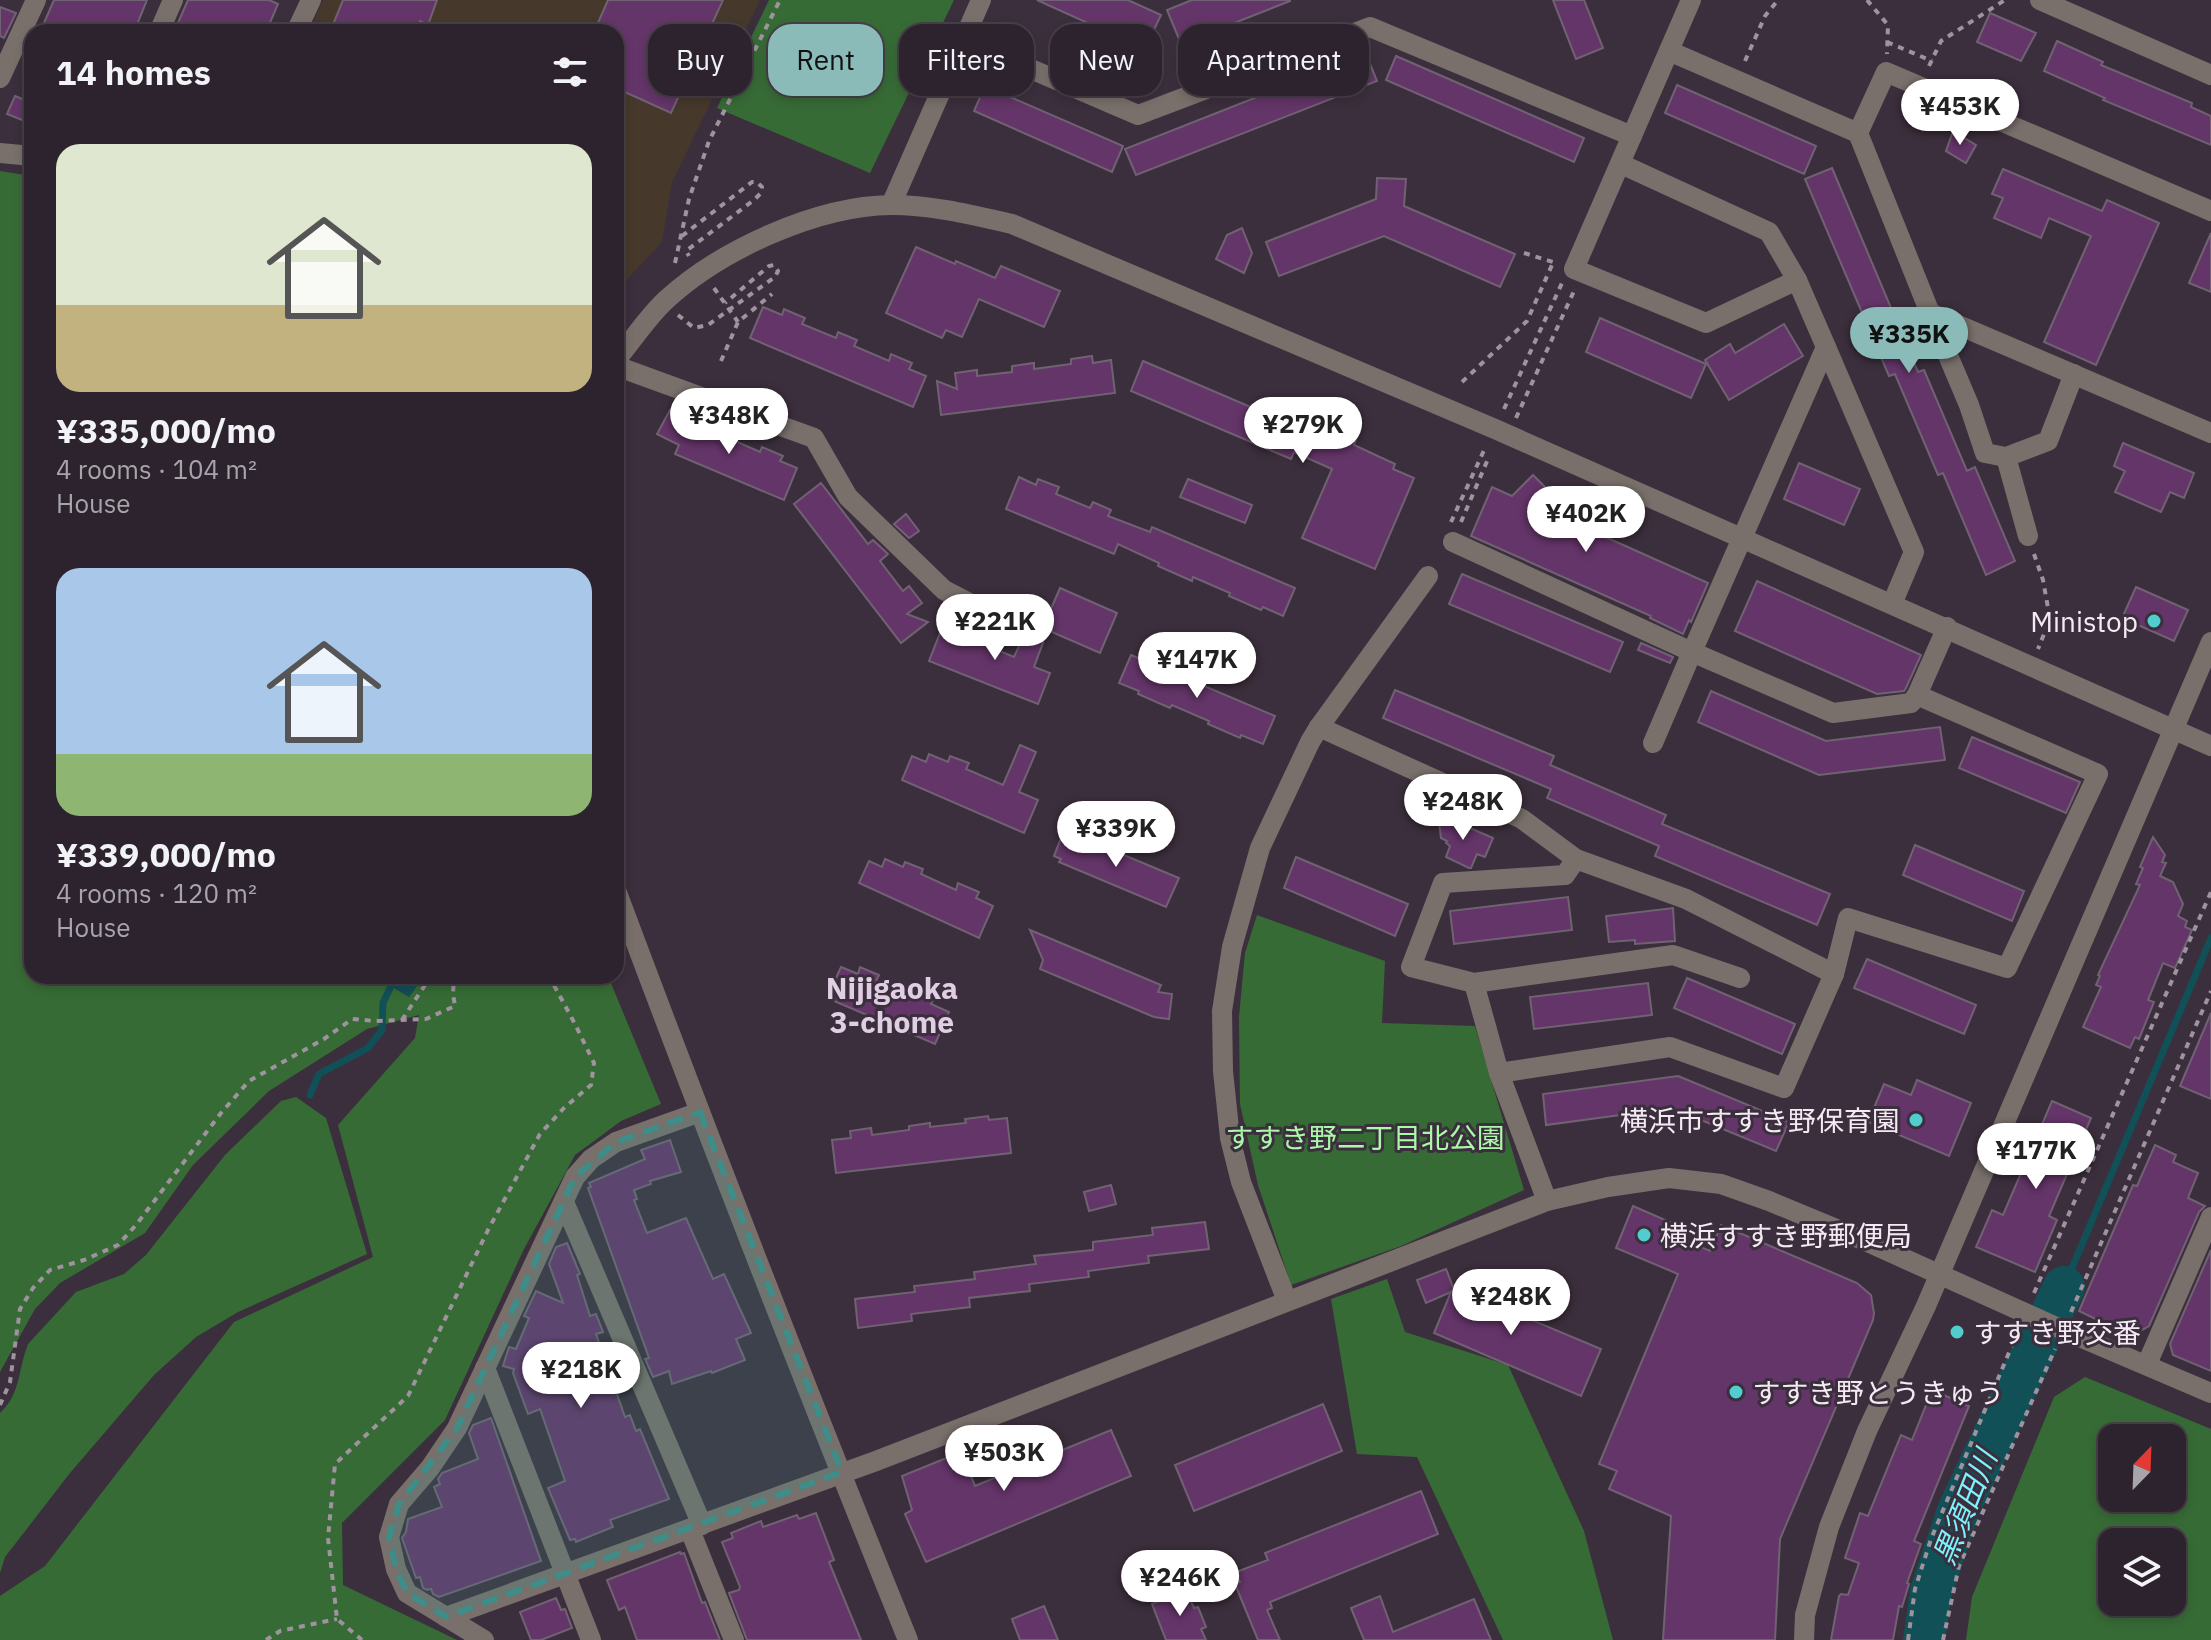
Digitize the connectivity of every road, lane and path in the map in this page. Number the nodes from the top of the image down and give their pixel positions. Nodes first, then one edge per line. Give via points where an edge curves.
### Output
1 (36, 0) edge
2 (173, 0) edge
3 (311, 0) edge
4 (780, 0) edge
5 (981, 0) edge
6 (1691, 0) edge
7 (1778, 0) edge
8 (1867, 0) edge
9 (2005, 0) edge
10 (2040, 0) edge
11 (25, 24) edge
12 (162, 24) edge
13 (300, 24) edge
14 (970, 24) edge
15 (24, 26) edge
16 (1887, 42) junction
17 (1669, 51) junction
18 (1932, 61) junction
19 (1034, 70) edge
20 (1886, 72) junction
21 (2211, 75) edge
22 (0, 78) edge
23 (1737, 80) junction
24 (1920, 87) junction
25 (939, 96) edge
26 (1858, 133) junction
27 (1632, 136) junction
28 (0, 153) edge
29 (24, 155) edge
30 (1621, 164) junction
31 (891, 205) junction
32 (2211, 211) edge
33 (698, 225) dead end
34 (682, 236) junction
35 (1524, 253) dead end
36 (1553, 262) junction
37 (1574, 269) junction
38 (1797, 280) junction
39 (772, 294) dead end
40 (666, 299) junction
41 (725, 303) dead end
42 (1930, 313) junction
43 (1541, 330) dead end
44 (1826, 347) junction
45 (624, 350) edge
46 (721, 361) dead end
47 (624, 369) edge
48 (2074, 374) junction
49 (1462, 382) dead end
50 (2211, 433) edge
51 (1508, 435) junction
52 (2006, 457) junction
53 (2028, 536) joint
54 (1740, 539) junction
55 (1453, 542) dead end
56 (1428, 576) dead end
57 (1892, 604) junction
58 (1947, 627) junction
59 (1025, 632) dead end
60 (2211, 642) edge
61 (1692, 652) junction
62 (2031, 666) junction
63 (1917, 695) junction
64 (1319, 727) junction
65 (2173, 728) junction
66 (1653, 743) dead end
67 (2211, 746) edge
68 (1576, 859) junction
69 (2211, 892) edge
70 (624, 911) edge
71 (1834, 974) junction
72 (1740, 978) dead end
73 (1474, 983) junction
74 (426, 984) edge
75 (454, 984) edge
76 (553, 984) edge
77 (402, 1020) junction
78 (1499, 1073) junction
79 (700, 1112) junction
80 (1547, 1201) junction
81 (564, 1202) junction
82 (2211, 1217) edge
83 (1940, 1274) junction
84 (1287, 1301) junction
85 (2028, 1314) junction
86 (2147, 1364) junction
87 (485, 1368) junction
88 (2211, 1393) edge
89 (0, 1405) edge
90 (842, 1472) junction
91 (696, 1527) junction
92 (567, 1574) junction
93 (446, 1617) junction
94 (337, 1619) junction
95 (266, 1640) edge
96 (362, 1640) edge
97 (484, 1640) edge
98 (591, 1640) edge
99 (734, 1640) edge
100 (908, 1640) edge
101 (1804, 1640) edge
102 (1908, 1640) edge

1 - 11 street
2 - 12 street
3 - 13 street
4 - 34 path via 709,141
5 - 14 street
6 - 17 street
7 - 23 path via 1765,16
8 - 16 path via 1888,25
9 - 18 path via 1941,41
10 - 21 street
15 - 22 street
16 - 18 path
16 - 20 path
17 - 23 street
17 - 27 street
18 - 24 path
19 - 27 street via 1138,115 1370,27
20 - 24 street
20 - 26 street
23 - 26 street
24 - 32 street
25 - 31 street
26 - 42 street
27 - 30 street
28 - 29 street
30 - 37 street
30 - 38 street via 1769,232
31 - 40 street via 832,214 762,236
31 - 51 street via 1012,224
33 - 34 path
34 - 40 path
35 - 36 path
36 - 37 path
36 - 49 path via 1527,321
37 - 38 street via 1706,323
37 - 43 path via 1561,284
37 - 51 path via 1576,288
38 - 44 street
39 - 46 path via 738,322
40 - 41 path via 694,328 708,325 775,277 774,265
40 - 45 street
42 - 48 street
42 - 52 street via 1985,453
44 - 54 street
44 - 57 street via 1914,552
47 - 59 street via 814,438 848,497 944,590
48 - 50 street
48 - 52 street via 2048,441
51 - 54 street
52 - 53 street
53 - 62 path via 2050,619
54 - 57 street
54 - 61 street
55 - 61 street
56 - 64 street
57 - 58 street
58 - 62 street
58 - 63 street
60 - 65 street
61 - 63 street via 1833,713 1911,703
61 - 66 street
62 - 65 street
63 - 71 street via 2098,774 2007,968 1848,918
64 - 68 street via 1522,819
64 - 84 street via 1260,848 1232,947 1222,1011 1230,1138 1241,1182
65 - 67 street
65 - 83 street
68 - 71 street via 1686,899
68 - 73 street via 1565,875 1443,883 1411,967
69 - 85 path
70 - 79 street
71 - 78 street via 1784,1088 1670,1047
72 - 73 street via 1673,955
73 - 78 street
74 - 77 path
75 - 77 path via 455,1006 426,1019
76 - 94 path via 594,1063 591,1085 540,1134 408,1396 335,1464 328,1538
77 - 89 path via 352,1019 249,1081 118,1245 50,1270 20,1309 10,1382
78 - 80 street
79 - 81 street via 616,1142 575,1177
79 - 90 street
80 - 83 street via 1669,1178 1721,1184
80 - 84 street
81 - 87 street
81 - 91 street
82 - 86 street
83 - 85 street
83 - 101 street via 1829,1527 1805,1615
84 - 90 street
85 - 86 street
85 - 102 path via 1931,1539 1915,1589
86 - 88 street
87 - 92 street
87 - 93 street via 457,1428 399,1504 389,1537 407,1593
90 - 91 street
90 - 100 street
91 - 92 street
91 - 99 street
92 - 93 street
92 - 98 street
93 - 97 street
94 - 95 path via 280,1631
94 - 96 path

